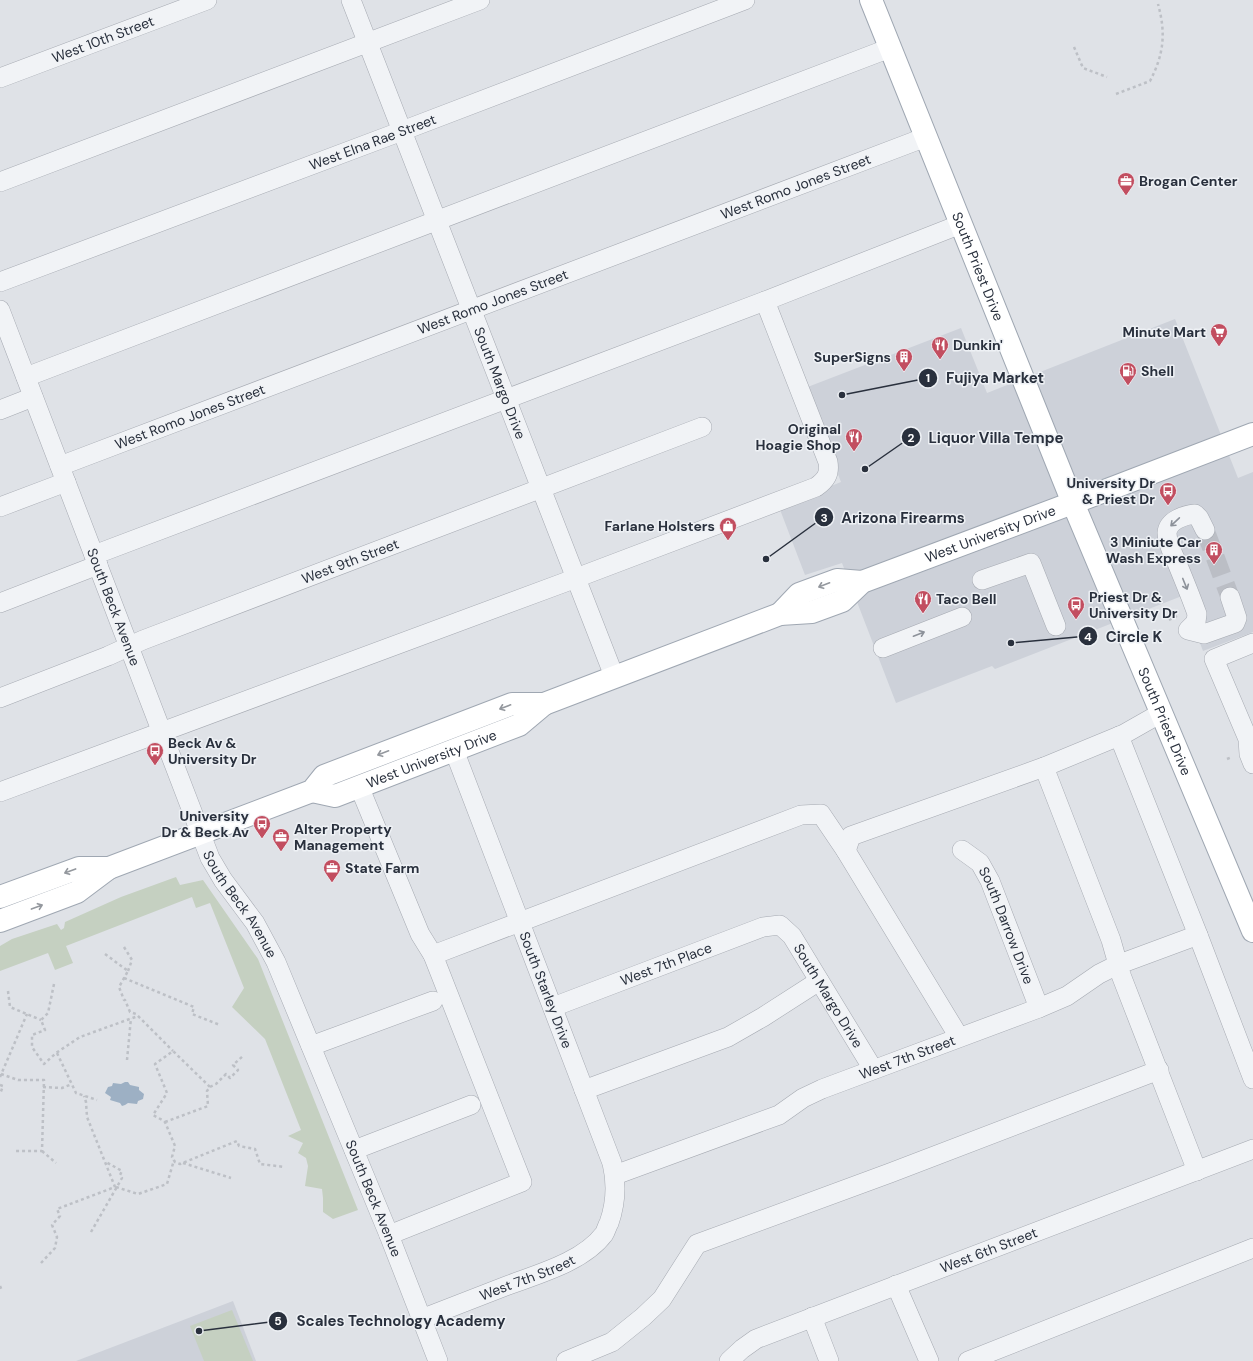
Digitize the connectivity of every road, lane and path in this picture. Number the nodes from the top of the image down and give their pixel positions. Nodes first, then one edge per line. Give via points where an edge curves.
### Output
1 (207, 0) edge
2 (351, 0) edge
3 (480, 0) edge
4 (745, 0) edge
5 (871, 0) edge
6 (1158, 4) dead end
7 (368, 42) junction
8 (1074, 47) dead end
9 (890, 48) junction
10 (1107, 77) dead end
11 (0, 78) edge
12 (1116, 94) dead end
13 (402, 131) junction
14 (926, 137) junction
15 (0, 182) edge
16 (436, 220) junction
17 (961, 224) junction
18 (0, 282) edge
19 (765, 301) junction
20 (471, 310) junction
21 (1, 313) edge
22 (26, 377) junction
23 (33, 397) junction
24 (506, 399) junction
25 (0, 410) edge
26 (702, 427) dead end
27 (1253, 434) edge
28 (63, 474) junction
29 (541, 488) junction
30 (1073, 503) junction
31 (0, 507) edge
32 (1205, 530) tunnel mouth
33 (96, 560) junction
34 (576, 578) junction
35 (982, 580) dead end
36 (1230, 597) tunnel mouth
37 (0, 602) edge
38 (962, 617) dead end
39 (1056, 626) dead end
40 (1253, 643) edge
41 (129, 646) junction
42 (883, 648) dead end
43 (614, 676) junction
44 (0, 698) edge
45 (544, 704) junction
46 (1161, 713) junction
47 (163, 732) junction
48 (1119, 736) junction
49 (1251, 738) edge
50 (454, 750) junction
51 (1253, 764) edge
52 (1044, 767) junction
53 (360, 786) junction
54 (312, 791) junction
55 (0, 792) edge
56 (200, 833) junction
57 (962, 850) dead end
58 (846, 851) junction
59 (109, 868) junction
60 (0, 897) edge
61 (0, 921) edge
62 (519, 922) junction
63 (780, 925) joint
64 (1253, 931) edge
65 (1198, 935) junction
66 (124, 947) dead end
67 (105, 954) dead end
68 (433, 956) junction
69 (1117, 965) junction
70 (128, 971) junction
71 (124, 978) junction
72 (819, 981) junction
73 (54, 984) dead end
74 (8, 991) dead end
75 (433, 1001) dead end
76 (553, 1007) junction
77 (1039, 1008) junction
78 (27, 1014) junction
79 (138, 1016) junction
80 (131, 1018) junction
81 (41, 1020) junction
82 (220, 1025) dead end
83 (959, 1037) junction
84 (311, 1046) junction
85 (173, 1051) junction
86 (57, 1053) junction
87 (244, 1055) dead end
88 (126, 1060) dead end
89 (873, 1070) junction
90 (1159, 1070) junction
91 (1, 1076) edge
92 (1253, 1080) edge
93 (72, 1084) junction
94 (0, 1085) edge
95 (43, 1087) junction
96 (210, 1087) junction
97 (584, 1090) junction
98 (0, 1094) edge
99 (84, 1096) junction
100 (97, 1100) dead end
101 (471, 1105) dead end
102 (165, 1122) junction
103 (1253, 1148) edge
104 (354, 1150) junction
105 (16, 1152) dead end
106 (42, 1152) junction
107 (174, 1160) junction
108 (105, 1161) junction
109 (56, 1162) dead end
110 (183, 1163) junction
111 (285, 1167) dead end
112 (1197, 1171) junction
113 (615, 1175) junction
114 (231, 1178) dead end
115 (116, 1187) junction
116 (91, 1232) dead end
117 (605, 1233) joint
118 (389, 1235) junction
119 (1253, 1248) edge
120 (41, 1263) dead end
121 (896, 1285) junction
122 (0, 1286) edge
123 (2, 1291) dead end
124 (812, 1317) junction
125 (421, 1319) junction
126 (732, 1360) edge
127 (438, 1361) edge
128 (566, 1361) edge
129 (829, 1361) edge
130 (929, 1361) edge
131 (968, 1361) edge

1 - 11 street, West 10th Street
2 - 7 street, South Margo Drive
3 - 7 street
4 - 13 street, West Elna Rae Street
5 - 9 main road, South Priest Drive
6 - 12 path via 1163,43 1156,69 1150,80
7 - 13 street, South Margo Drive
7 - 15 street
8 - 10 path via 1083,68
9 - 14 main road, South Priest Drive
9 - 16 street
13 - 16 street, South Margo Drive
13 - 18 street, West Elna Rae Street
14 - 17 main road, South Priest Drive
14 - 20 street, West Romo Jones Street
16 - 20 street, South Margo Drive
16 - 22 street
17 - 19 street
17 - 30 main road, South Priest Drive
19 - 24 street
19 - 34 street via 828,462 827,477 816,487
20 - 24 street, South Margo Drive
20 - 28 street, West Romo Jones Street
21 - 22 street, South Beck Avenue
22 - 23 street, South Beck Avenue
23 - 25 street
23 - 28 street, South Beck Avenue
24 - 29 street, South Margo Drive
24 - 33 street
26 - 29 street, West 9th Street
27 - 30 main road, West University Drive
28 - 31 street, West Romo Jones Street
28 - 33 street, South Beck Avenue
29 - 34 street, South Margo Drive
29 - 41 street, West 9th Street
30 - 43 main road, West University Drive via 862,582 842,601 812,612 780,614
30 - 46 main road, South Priest Drive
32 -> 36 street via 1195,514 1182,516 1167,532 1197,614 1196,622 1188,630 1204,634 1235,623 1237,618
33 - 37 street
33 - 41 street, South Beck Avenue
34 - 43 street, South Margo Drive
34 - 47 street
35 - 39 street via 1031,563
42 -> 38 street
40 - 49 street via 1214,659
41 - 44 street, West 9th Street
41 - 47 street, South Beck Avenue
43 - 45 main road, West University Drive
45 - 50 main road, West University Drive via 519,725
45 -> 54 main road, West University Drive via 512,704 324,776
46 - 48 street
46 - 64 main road, South Priest Drive
47 - 55 street
47 - 56 street, South Beck Avenue
48 - 52 street
48 - 65 street
49 - 51 street via 1249,754
50 - 53 main road, West University Drive
50 - 62 street, South Starley Drive
52 - 58 street via 850,836
52 - 69 street via 1111,940
53 - 54 main road, West University Drive via 336,796
53 - 68 street via 420,934
54 - 56 main road, West University Drive
56 - 59 main road, West University Drive
56 - 84 street, South Beck Avenue via 223,880 255,923 276,962
57 - 77 street, South Darrow Drive via 980,863 990,881
58 - 62 street via 821,814 800,815
58 - 83 street
59 -> 60 main road, West University Drive via 79,868
61 -> 59 main road, West University Drive via 77,892
62 - 68 street
62 - 76 street, South Starley Drive
63 - 72 street, South Margo Drive via 792,936
63 - 76 street, West 7th Place via 763,927
65 - 69 street, West 7th Street
65 - 92 street
66 - 70 path via 132,960
67 - 70 path
68 - 118 street via 522,1182
69 - 77 street, West 7th Street via 1098,974 1067,996
69 - 90 street
70 - 71 path
71 - 79 path via 119,987 130,1012
71 - 82 path via 194,1007 192,1014
72 - 89 street, South Margo Drive
72 - 97 street via 728,1037
73 - 81 path via 48,1013
74 - 78 path via 10,1007
75 - 84 street
76 - 97 street, South Starley Drive
77 - 83 street, West 7th Street
78 - 81 path
78 - 91 path
79 - 80 path
79 - 85 path
80 - 86 path via 80,1037
80 - 88 path
81 - 86 path via 45,1030 32,1035 32,1047 44,1064
83 - 89 street, West 7th Street
84 - 104 street, South Beck Avenue
85 - 96 path
85 - 102 path via 155,1064 168,1093 153,1115
86 - 93 path
87 - 96 path via 233,1065 238,1070 230,1078 226,1074
89 - 113 street, West 7th Street via 803,1098 779,1115
90 - 112 street
90 - 128 street via 698,1244 662,1299 643,1317 612,1342
91 - 95 path via 18,1080 44,1080
93 - 95 path via 62,1088
93 - 99 path via 76,1093
94 - 98 path via 4,1086
95 - 106 path
96 - 102 path via 206,1091 208,1106
97 - 113 street, South Starley Drive
99 - 100 path
99 - 108 path via 87,1117
101 - 104 street
102 - 107 path via 175,1146 172,1157
103 - 112 street, West 6th Street
104 - 118 street, South Beck Avenue
105 - 106 path
106 - 109 path
107 - 110 path
107 - 115 path via 167,1184 138,1194
108 - 115 path
108 - 115 path via 122,1171 122,1178
110 - 111 path via 237,1141 239,1146 255,1149 260,1164
110 - 114 path
112 - 121 street, West 6th Street
113 - 117 street, South Starley Drive via 614,1207
115 - 116 path
115 - 120 path via 57,1209 60,1216 52,1225 57,1237 55,1248
117 - 125 street, West 7th Street via 577,1257
118 - 125 street, South Beck Avenue
119 - 131 street
121 - 124 street, West 6th Street
121 - 130 street
122 - 123 path
124 - 126 street, West 6th Street via 756,1339
124 - 129 street
125 - 127 street, South Beck Avenue

